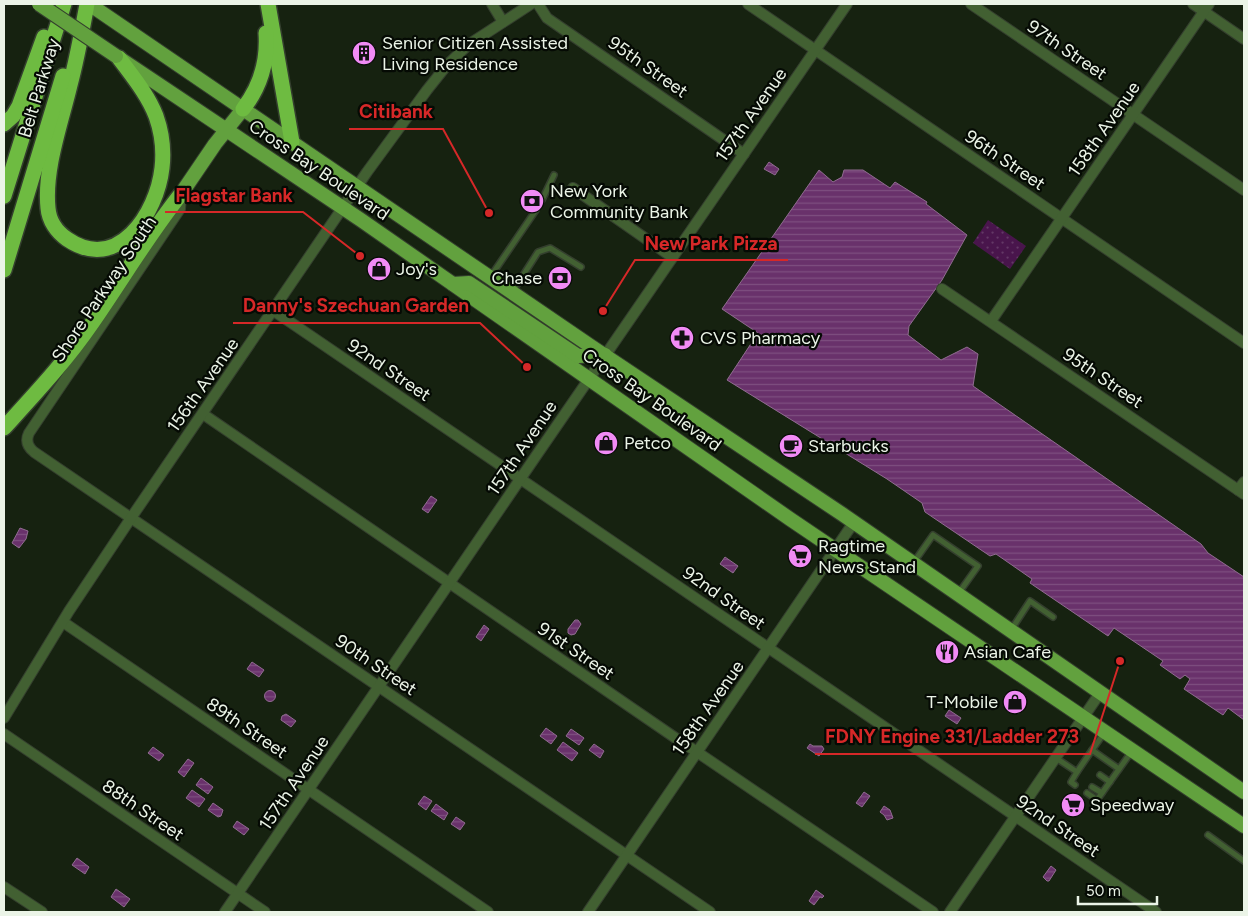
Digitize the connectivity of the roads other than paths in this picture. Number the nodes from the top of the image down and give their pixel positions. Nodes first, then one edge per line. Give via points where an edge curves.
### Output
1 (39, 4) edge
2 (59, 4) edge
3 (64, 4) edge
4 (87, 4) edge
5 (267, 4) edge
6 (492, 4) edge
7 (532, 4) edge
8 (538, 4) edge
9 (748, 4) edge
10 (847, 4) edge
11 (971, 4) edge
12 (1193, 4) edge
13 (1206, 7) edge
14 (503, 22) junction
15 (1244, 38) edge
16 (816, 50) junction
17 (118, 57) junction
18 (243, 109) junction
19 (1133, 115) junction
20 (4, 124) edge
21 (226, 130) junction
22 (292, 142) junction
23 (744, 154) junction
24 (554, 175) dead end
25 (357, 187) junction
26 (573, 188) dead end
27 (1244, 190) edge
28 (181, 194) junction
29 (4, 196) edge
30 (542, 200) dead end
31 (343, 208) junction
32 (536, 210) dead end
33 (1062, 218) junction
34 (672, 257) junction
35 (581, 267) dead end
36 (4, 270) edge
37 (491, 276) junction
38 (453, 284) junction
39 (942, 290) dead end
40 (513, 292) junction
41 (274, 311) junction
42 (991, 321) junction
43 (1244, 343) edge
44 (605, 356) junction
45 (589, 378) junction
46 (203, 414) junction
47 (4, 428) edge
48 (27, 441) joint
49 (520, 478) junction
50 (1242, 489) edge
51 (131, 518) junction
52 (854, 522) junction
53 (835, 549) junction
54 (913, 563) junction
55 (449, 583) junction
56 (958, 594) junction
57 (1053, 617) dead end
58 (63, 622) junction
59 (1010, 630) junction
60 (768, 648) junction
61 (379, 686) junction
62 (1100, 693) junction
63 (1084, 717) junction
64 (4, 718) edge
65 (1105, 732) junction
66 (4, 734) edge
67 (1092, 750) junction
68 (1132, 750) junction
69 (697, 752) junction
70 (1056, 758) junction
71 (1118, 769) junction
72 (1078, 775) junction
73 (1100, 775) dead end
74 (1110, 782) junction
75 (1076, 785) dead end
76 (1092, 786) dead end
77 (308, 790) junction
78 (1244, 792) edge
79 (1102, 793) junction
80 (1087, 794) dead end
81 (1016, 817) junction
82 (1244, 826) edge
83 (1208, 835) dead end
84 (627, 855) junction
85 (1244, 860) edge
86 (4, 887) edge
87 (238, 894) junction
88 (42, 912) edge
89 (225, 912) edge
90 (265, 912) edge
91 (488, 912) edge
92 (588, 912) edge
93 (710, 912) edge
94 (933, 912) edge
95 (950, 912) edge
96 (1156, 912) edge

1 - 17 main road, Cross Bay Boulevard, bridge
2 - 20 highway via 19,106
3 - 29 highway, Belt Parkway
4 - 17 highway via 55,144 48,201 51,221 59,232 70,241 90,249 117,244 135,231 154,199 162,168 162,145 155,115 142,89
4 - 18 main road, Cross Bay Boulevard
4 - 36 highway, Belt Parkway
5 - 18 highway via 265,63 257,89
5 - 22 highway
6 - 14 street
7 - 14 street, 156th Avenue
8 - 23 street, 95th Street via 547,18
9 - 16 street, 96th Street
10 - 16 street, 157th Avenue
11 - 19 street, 97th Street
12 - 13 street
13 - 15 street
13 - 19 street, 158th Avenue
14 - 25 street, 156th Avenue via 468,45 447,65
16 - 23 street, 157th Avenue
16 - 33 street, 96th Street
17 - 21 main road, Cross Bay Boulevard
18 - 21 main road, Shore Parkway South
18 - 22 main road, Cross Bay Boulevard
19 - 27 street, 97th Street
19 - 33 street, 158th Avenue
21 - 28 main road, Shore Parkway South
21 - 31 main road, Cross Bay Boulevard
22 - 25 main road, Cross Bay Boulevard
23 - 34 street, 157th Avenue
24 - 30 lane
25 - 31 street, 156th Avenue
25 - 37 main road, Cross Bay Boulevard
26 - 34 street
28 - 47 highway via 92,324 38,392
28 - 48 street, Shore Parkway South via 180,209 29,433
31 - 38 main road, Cross Bay Boulevard
31 - 41 street, 156th Avenue
32 - 37 lane
33 - 42 street, 158th Avenue
33 - 43 street, 96th Street
34 - 44 street, 157th Avenue
35 - 40 lane via 545,248 538,252
37 - 40 main road, Cross Bay Boulevard
38 - 44 main road via 469,283 578,356
38 - 45 main road, Cross Bay Boulevard
39 - 42 street, 95th Street
40 - 44 main road, Cross Bay Boulevard
41 - 46 street, 156th Avenue
41 - 49 street, 92nd Street
42 - 50 street, 95th Street
44 - 45 street, 157th Avenue
44 - 52 main road, Cross Bay Boulevard
45 - 49 street, 157th Avenue
45 - 53 main road, Cross Bay Boulevard
46 - 51 street, 156th Avenue
46 - 55 street, 91st Street
48 - 51 street, 90th Street via 34,452
49 - 55 street, 157th Avenue
49 - 60 street, 92nd Street
51 - 58 street, 156th Avenue
51 - 61 street, 90th Street
52 - 53 street, 158th Avenue
52 - 54 main road, Cross Bay Boulevard
53 - 60 street, 158th Avenue
53 - 63 main road, Cross Bay Boulevard
54 - 56 main road, Cross Bay Boulevard
54 - 56 lane via 933,535 978,566
55 - 61 street, 157th Avenue
55 - 69 street, 91st Street
56 - 59 main road, Cross Bay Boulevard
57 - 59 lane via 1030,602
58 - 64 street, 156th Avenue
58 - 77 street, 89th Street
59 - 62 main road, Cross Bay Boulevard
60 - 69 street, 158th Avenue
60 - 81 street, 92nd Street
61 - 77 street, 157th Avenue
61 - 84 street, 90th Street
62 - 63 street
62 - 78 main road, Cross Bay Boulevard
63 - 65 main road, Cross Bay Boulevard
63 - 70 street
65 - 67 lane
65 - 68 main road, Cross Bay Boulevard
66 - 87 street, 88th Street
67 - 71 lane
67 - 72 lane
68 - 71 lane
68 - 82 main road, Cross Bay Boulevard
69 - 84 street, 158th Avenue
69 - 94 street, 91st Street
70 - 72 lane
70 - 81 street
71 - 74 lane
72 - 75 lane via 1071,782
73 - 74 lane
74 - 79 lane
76 - 79 lane
77 - 87 street, 157th Avenue
77 - 91 street, 89th Street
79 - 80 lane via 1097,800
81 - 95 street
81 - 96 street, 92nd Street
83 - 85 lane
84 - 92 street, 158th Avenue
84 - 93 street, 90th Street
86 - 88 street
87 - 89 street, 157th Avenue
87 - 90 street, 88th Street

